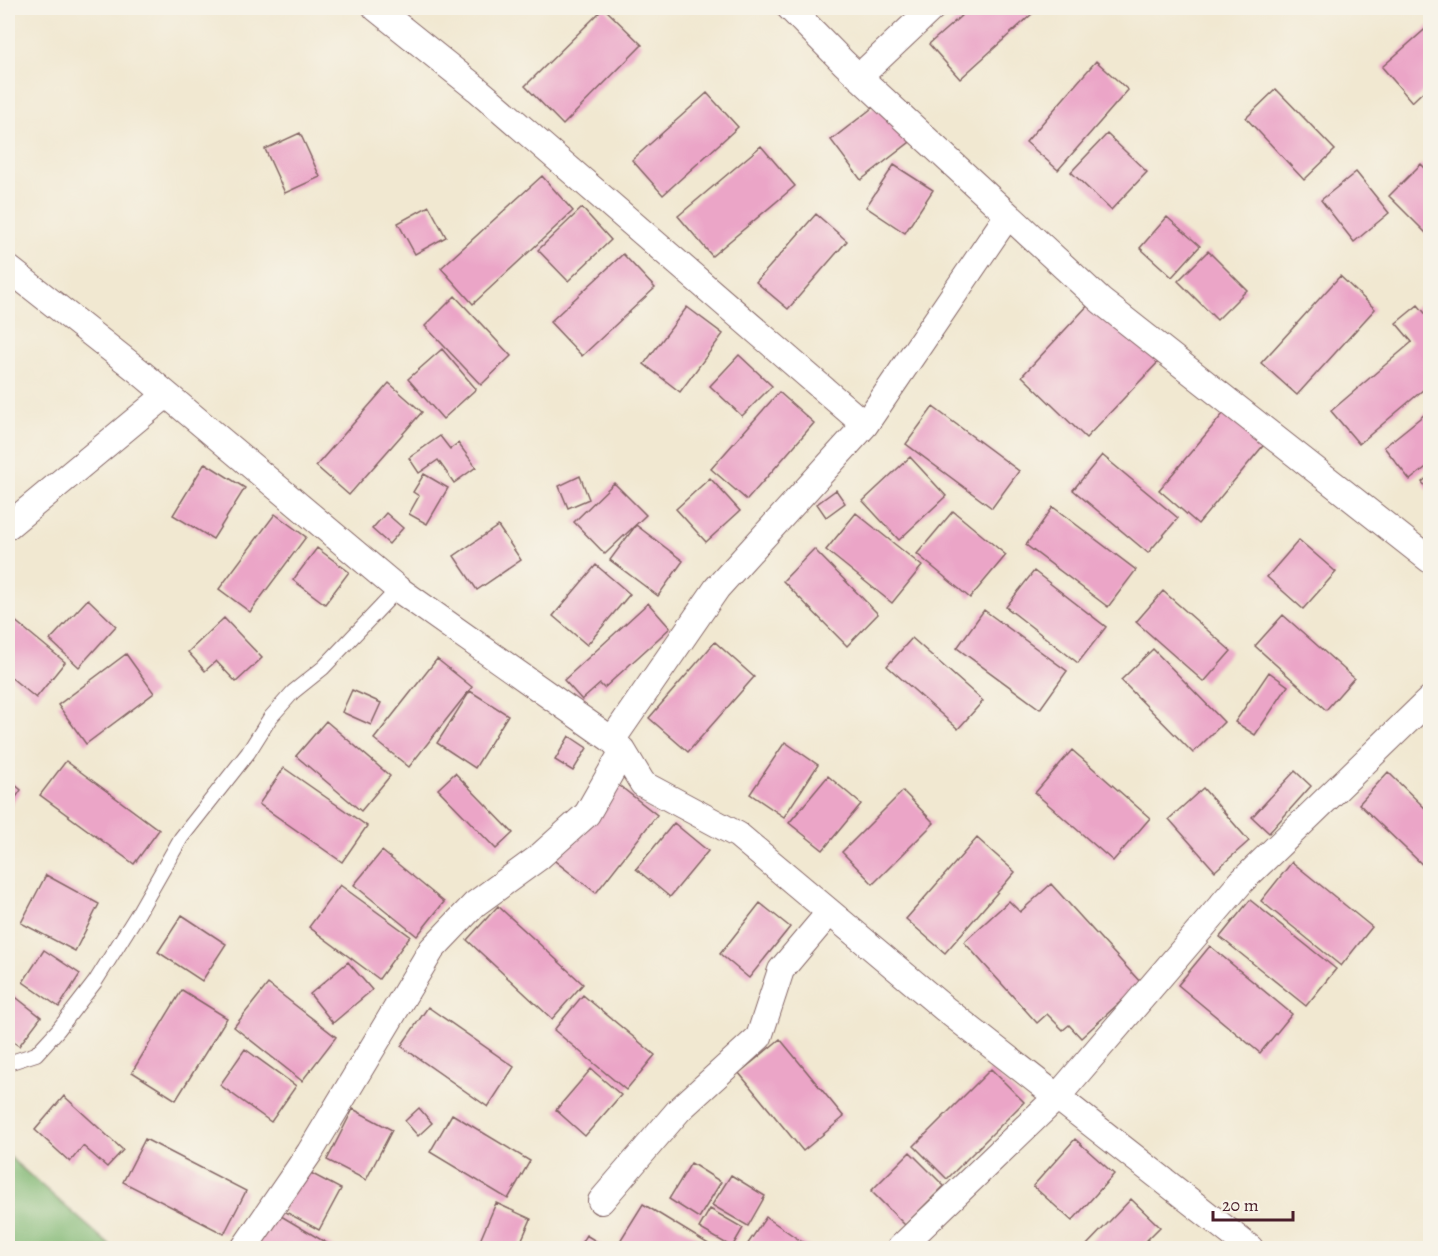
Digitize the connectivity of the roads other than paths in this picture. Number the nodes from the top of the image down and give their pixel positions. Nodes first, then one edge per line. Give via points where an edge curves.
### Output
1 (376, 8) edge
2 (790, 8) edge
3 (932, 8) edge
4 (859, 77) junction
5 (1008, 215) junction
6 (8, 268) edge
7 (166, 395) junction
8 (865, 424) junction
9 (8, 526) edge
10 (1431, 560) edge
11 (398, 589) junction
12 (1431, 699) edge
13 (618, 746) junction
14 (829, 913) junction
15 (8, 1064) edge
16 (1057, 1097) junction
17 (601, 1201) dead end
18 (244, 1248) edge
19 (900, 1248) edge
20 (1250, 1248) edge

1 - 8 street via 477,89
2 - 4 street
3 - 4 street
4 - 5 street
5 - 8 street
5 - 10 street via 1101,301
6 - 7 street
7 - 9 street
7 - 11 street
8 - 13 street via 717,588
11 - 13 street
11 - 15 lane via 270,718 248,753 180,838 95,982 36,1054
12 - 16 street via 1242,881
13 - 14 street via 643,784 738,835
13 - 18 street via 587,814 538,858 475,904 432,949 310,1152
14 - 16 street
14 - 17 street via 781,970 759,1036 679,1110
16 - 19 street
16 - 20 street

